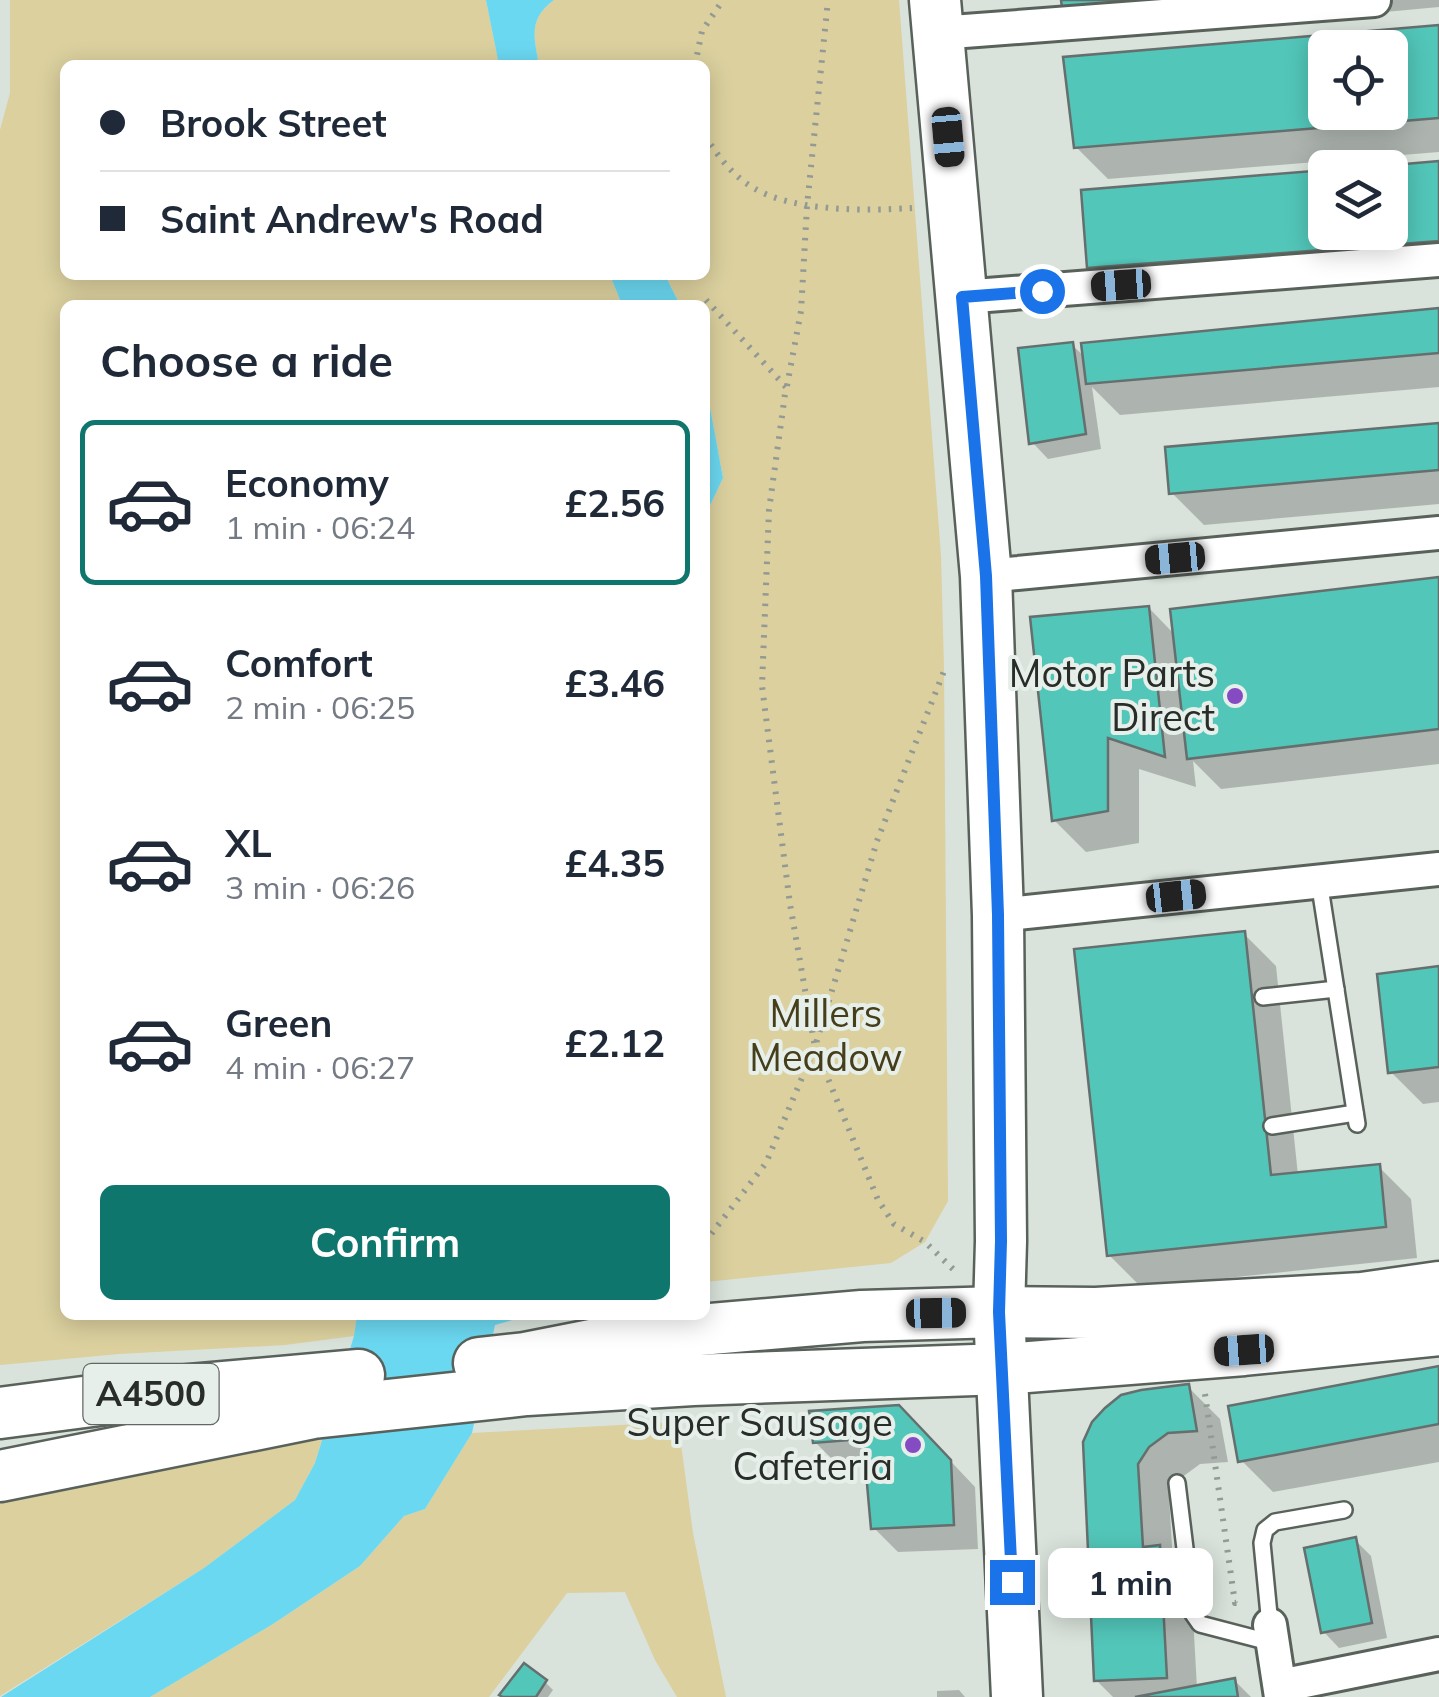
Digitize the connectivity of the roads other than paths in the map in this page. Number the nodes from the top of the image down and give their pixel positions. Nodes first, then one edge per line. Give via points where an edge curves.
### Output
1 (1374, 0) edge
2 (937, 16) edge
3 (1439, 260) edge
4 (962, 297) junction
5 (1439, 532) edge
6 (986, 576) junction
7 (1439, 868) edge
8 (1319, 881) junction
9 (998, 915) junction
10 (1336, 989) junction
11 (1263, 997) dead end
12 (1272, 1126) dead end
13 (1439, 1286) edge
14 (999, 1312) junction
15 (1439, 1330) edge
16 (1002, 1369) junction
17 (526, 1374) junction
18 (308, 1396) junction
19 (0, 1412) edge
20 (0, 1476) edge
21 (1177, 1483) dead end
22 (1344, 1510) dead end
23 (1270, 1622) junction
24 (1439, 1654) edge
25 (1281, 1692) edge
26 (1017, 1697) edge

1 - 2 street
2 - 4 main road
3 - 4 street
4 - 6 main road
5 - 6 street
6 - 9 main road
7 - 8 street
8 - 9 street
8 - 10 lane
9 - 14 main road
10 - 11 lane
10 - 12 lane via 1356,1118
13 - 14 main road, A4500 via 1283,1303
14 - 16 main road
14 - 17 main road, A4500 via 642,1334
15 - 16 main road, A4500
16 - 17 main road, A4500 via 693,1380
16 - 26 main road
17 - 18 main road, A4500
18 - 19 main road, A4500 via 145,1394
18 - 20 main road, A4500
21 - 23 lane via 1193,1614 1200,1624
22 - 23 lane via 1275,1522 1264,1530
23 - 25 street
24 - 25 street

